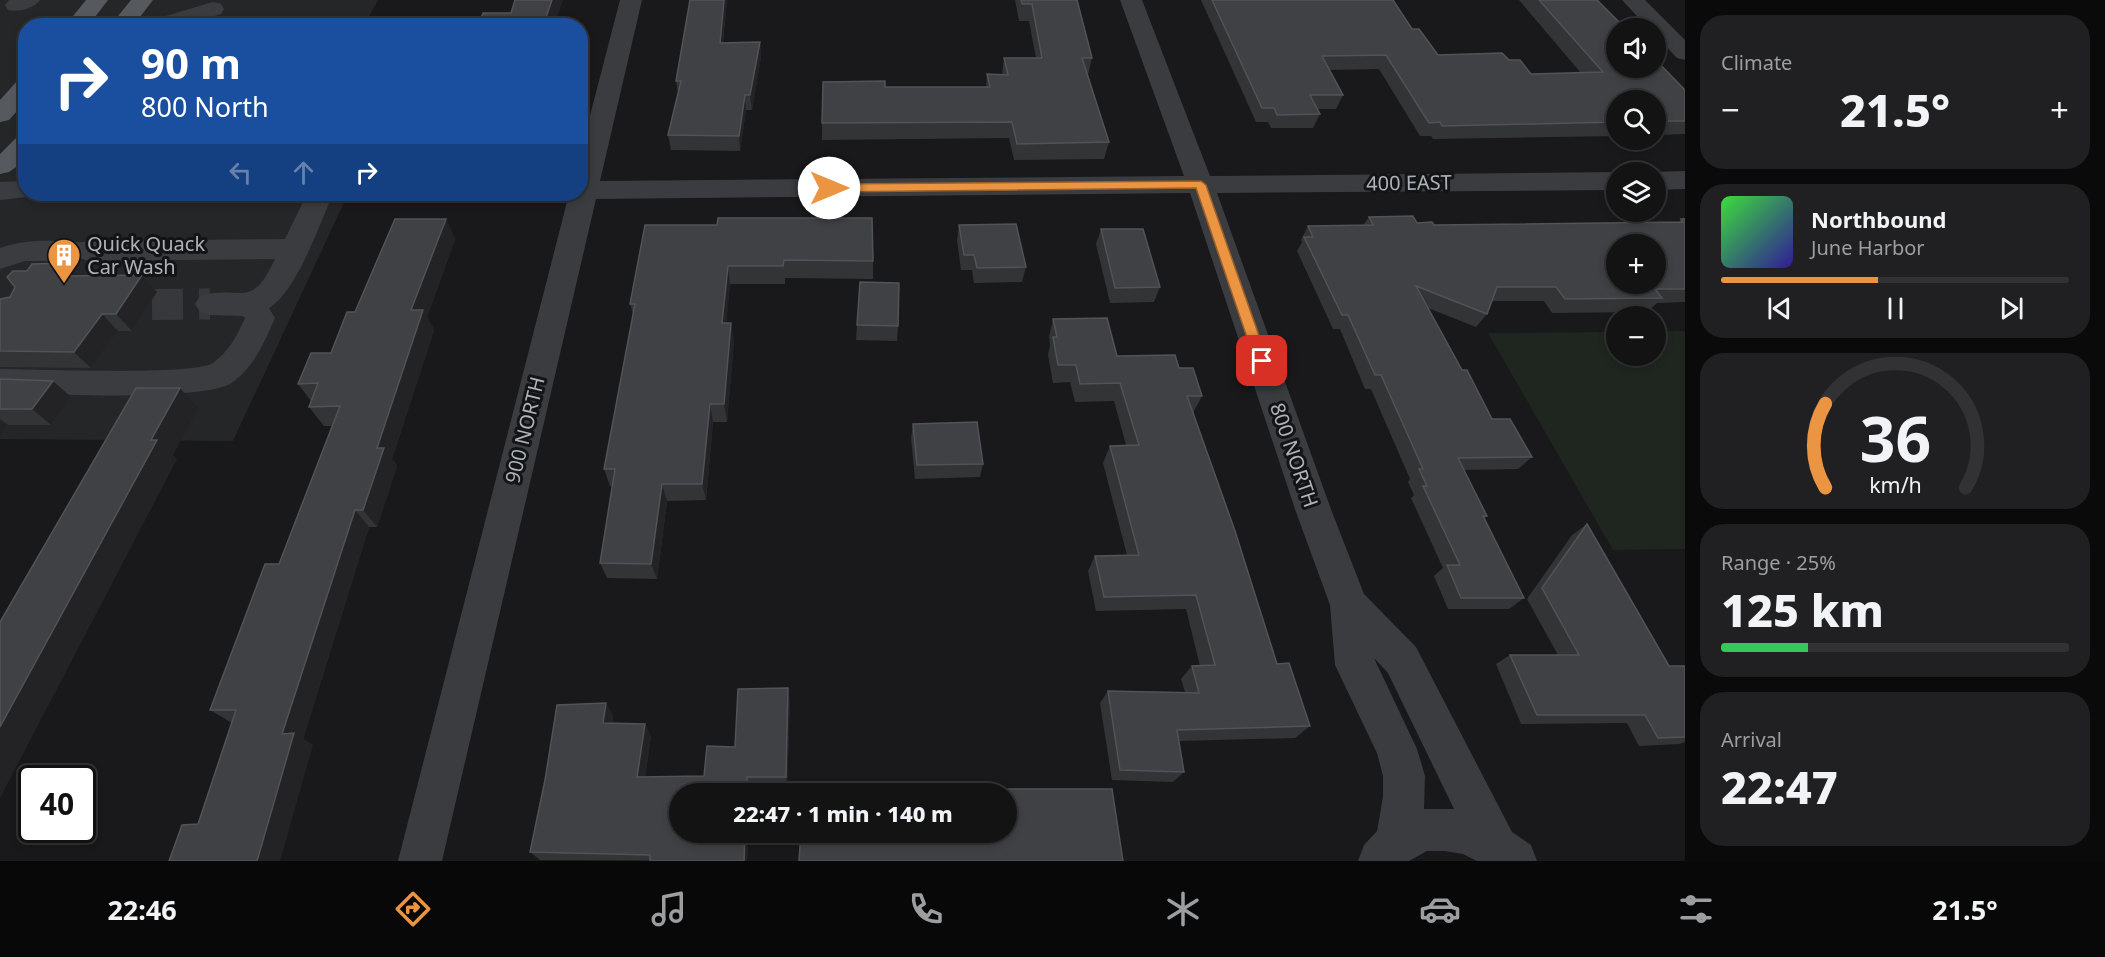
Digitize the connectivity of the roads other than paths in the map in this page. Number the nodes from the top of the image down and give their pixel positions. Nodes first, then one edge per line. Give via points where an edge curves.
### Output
1 (97, 0) edge
2 (142, 0) edge
3 (631, 0) edge
4 (1131, 0) edge
5 (1633, 0) edge
6 (213, 9) dead end
7 (82, 18) edge
8 (128, 18) edge
9 (189, 18) edge
10 (1685, 53) edge
11 (18, 94) edge
12 (0, 115) edge
13 (18, 153) edge
14 (0, 166) edge
15 (588, 167) edge
16 (1685, 180) edge
17 (1606, 181) edge
18 (1666, 181) edge
19 (1201, 185) junction
20 (18, 190) edge
21 (588, 190) edge
22 (0, 191) edge
23 (317, 201) edge
24 (579, 201) edge
25 (295, 249) junction
26 (0, 259) edge
27 (210, 304) tunnel mouth
28 (252, 305) junction
29 (0, 381) edge
30 (1350, 605) junction
31 (1505, 854) edge
32 (1384, 855) edge
33 (420, 861) edge

1 - 7 main road
2 - 8 main road
3 - 15 street, 900 NORTH
4 - 19 street, 800 NORTH
5 - 10 street
6 - 9 street
11 - 12 main road
13 - 14 main road
16 - 18 street
17 - 19 street, 400 EAST
19 - 21 street, 400 EAST
19 - 30 street, 800 NORTH
20 - 22 street
23 - 25 street
24 - 33 street, 900 NORTH
25 - 26 street via 30,251
25 - 28 street via 270,294
27 - 28 street
28 - 29 street via 260,318 245,351 220,375 177,382
30 - 31 street, 800 NORTH via 1402,660
30 - 32 street, 800 NORTH via 1355,665 1384,722 1404,776 1404,797
31 - 32 street via 1468,834 1442,828 1417,830

